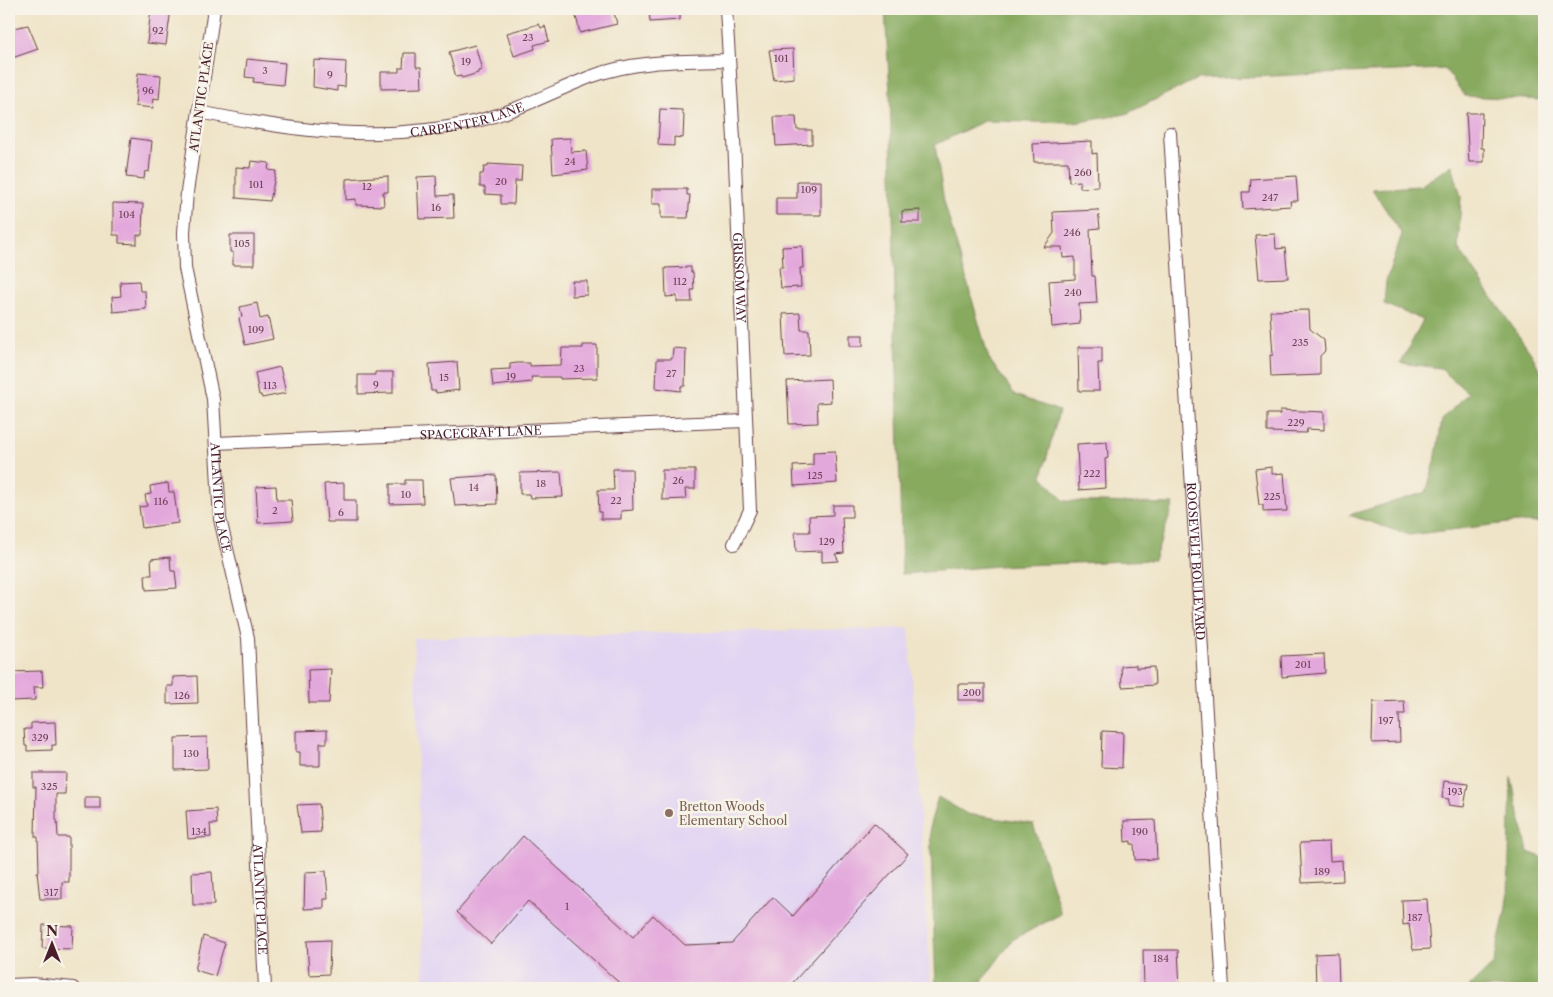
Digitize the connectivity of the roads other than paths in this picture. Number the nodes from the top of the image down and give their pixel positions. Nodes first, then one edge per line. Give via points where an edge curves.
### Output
1 (214, 9) edge
2 (726, 9) edge
3 (729, 60) junction
4 (199, 112) junction
5 (1170, 133) dead end
6 (745, 421) junction
7 (216, 443) junction
8 (734, 544) dead end
9 (9, 984) edge
10 (73, 988) edge
11 (265, 988) edge
12 (1223, 988) edge

1 - 4 street, ATLANTIC PLACE
2 - 3 street, GRISSOM WAY
3 - 4 street, CARPENTER LANE via 665,62 623,68 477,121 391,135 300,129
3 - 6 street, GRISSOM WAY
4 - 7 street, ATLANTIC PLACE via 184,232 185,268 213,399
5 - 12 street, ROOSEVELT BOULEVARD
6 - 7 street, SPACECRAFT LANE
6 - 8 street, GRISSOM WAY via 750,510
7 - 11 street, ATLANTIC PLACE via 220,519 248,638
9 - 10 street

